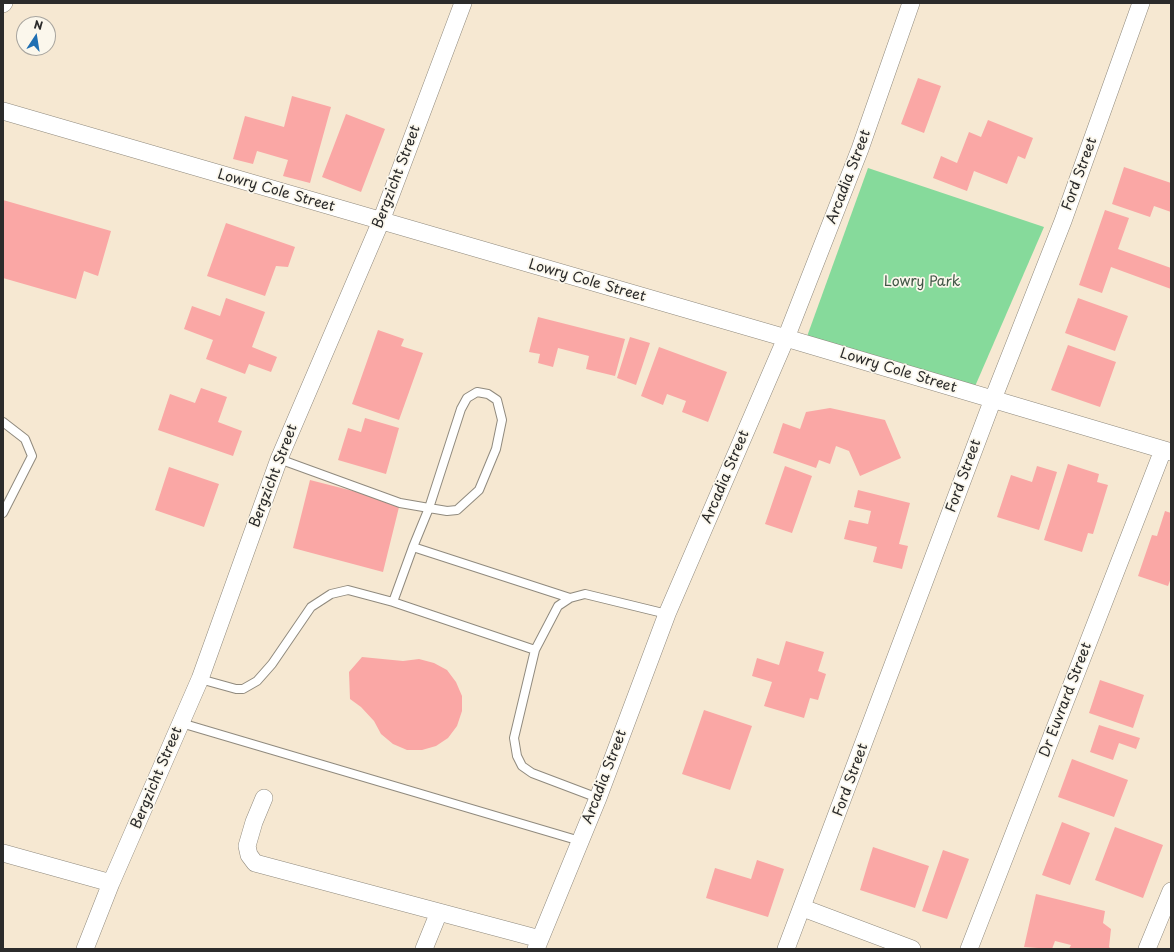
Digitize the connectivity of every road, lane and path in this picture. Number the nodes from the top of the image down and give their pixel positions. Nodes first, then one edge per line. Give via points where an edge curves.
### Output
1 (463, 3) edge
2 (911, 3) edge
3 (1141, 3) edge
4 (3, 111) edge
5 (381, 221) junction
6 (786, 338) junction
7 (993, 399) junction
8 (3, 422) edge
9 (1167, 451) edge
10 (279, 459) junction
11 (429, 508) junction
12 (3, 513) edge
13 (413, 547) junction
14 (570, 598) junction
15 (393, 602) junction
16 (667, 614) junction
17 (535, 650) junction
18 (200, 679) junction
19 (181, 723) junction
20 (264, 798) dead end
21 (598, 798) junction
22 (580, 841) junction
23 (3, 853) edge
24 (111, 883) junction
25 (1171, 891) edge
26 (803, 908) junction
27 (438, 912) junction
28 (538, 944) edge
29 (85, 949) edge
30 (424, 949) edge
31 (786, 949) edge
32 (912, 949) edge
33 (970, 949) edge
34 (1147, 949) edge

1 - 5 street, Bergzicht Street
2 - 6 street, Arcadia Street via 860,149
3 - 7 street, Ford Street via 1063,221
4 - 5 street, Lowry Cole Street
5 - 6 street, Lowry Cole Street
5 - 10 street, Bergzicht Street
6 - 7 street, Lowry Cole Street
6 - 16 street, Arcadia Street
7 - 9 street, Lowry Cole Street
7 - 26 street, Ford Street
8 - 12 lane via 24,439 32,456
9 - 33 street, Dr Euvrard Street
10 - 11 lane via 400,503
10 - 18 street, Bergzicht Street
11 - 11 lane via 458,510 479,490 496,449 502,420 497,400 488,394 477,392 467,398 461,409
11 - 13 lane
13 - 14 lane
13 - 15 lane
14 - 16 lane via 585,594 599,596
14 - 17 lane via 558,606
15 - 17 lane
15 - 18 lane via 348,590 331,594 311,607 272,664 257,681 243,689 236,689
16 - 21 street, Arcadia Street
17 - 21 lane via 514,738 517,756 522,766 532,773
18 - 19 street, Bergzicht Street
19 - 22 lane
19 - 24 street, Bergzicht Street
20 - 27 street via 247,846 249,855 255,863
21 - 22 street, Arcadia Street
22 - 28 street, Arcadia Street
23 - 24 street
24 - 29 street, Bergzicht Street
25 - 34 street
26 - 31 street, Ford Street
26 - 32 street
27 - 28 street
27 - 30 street

